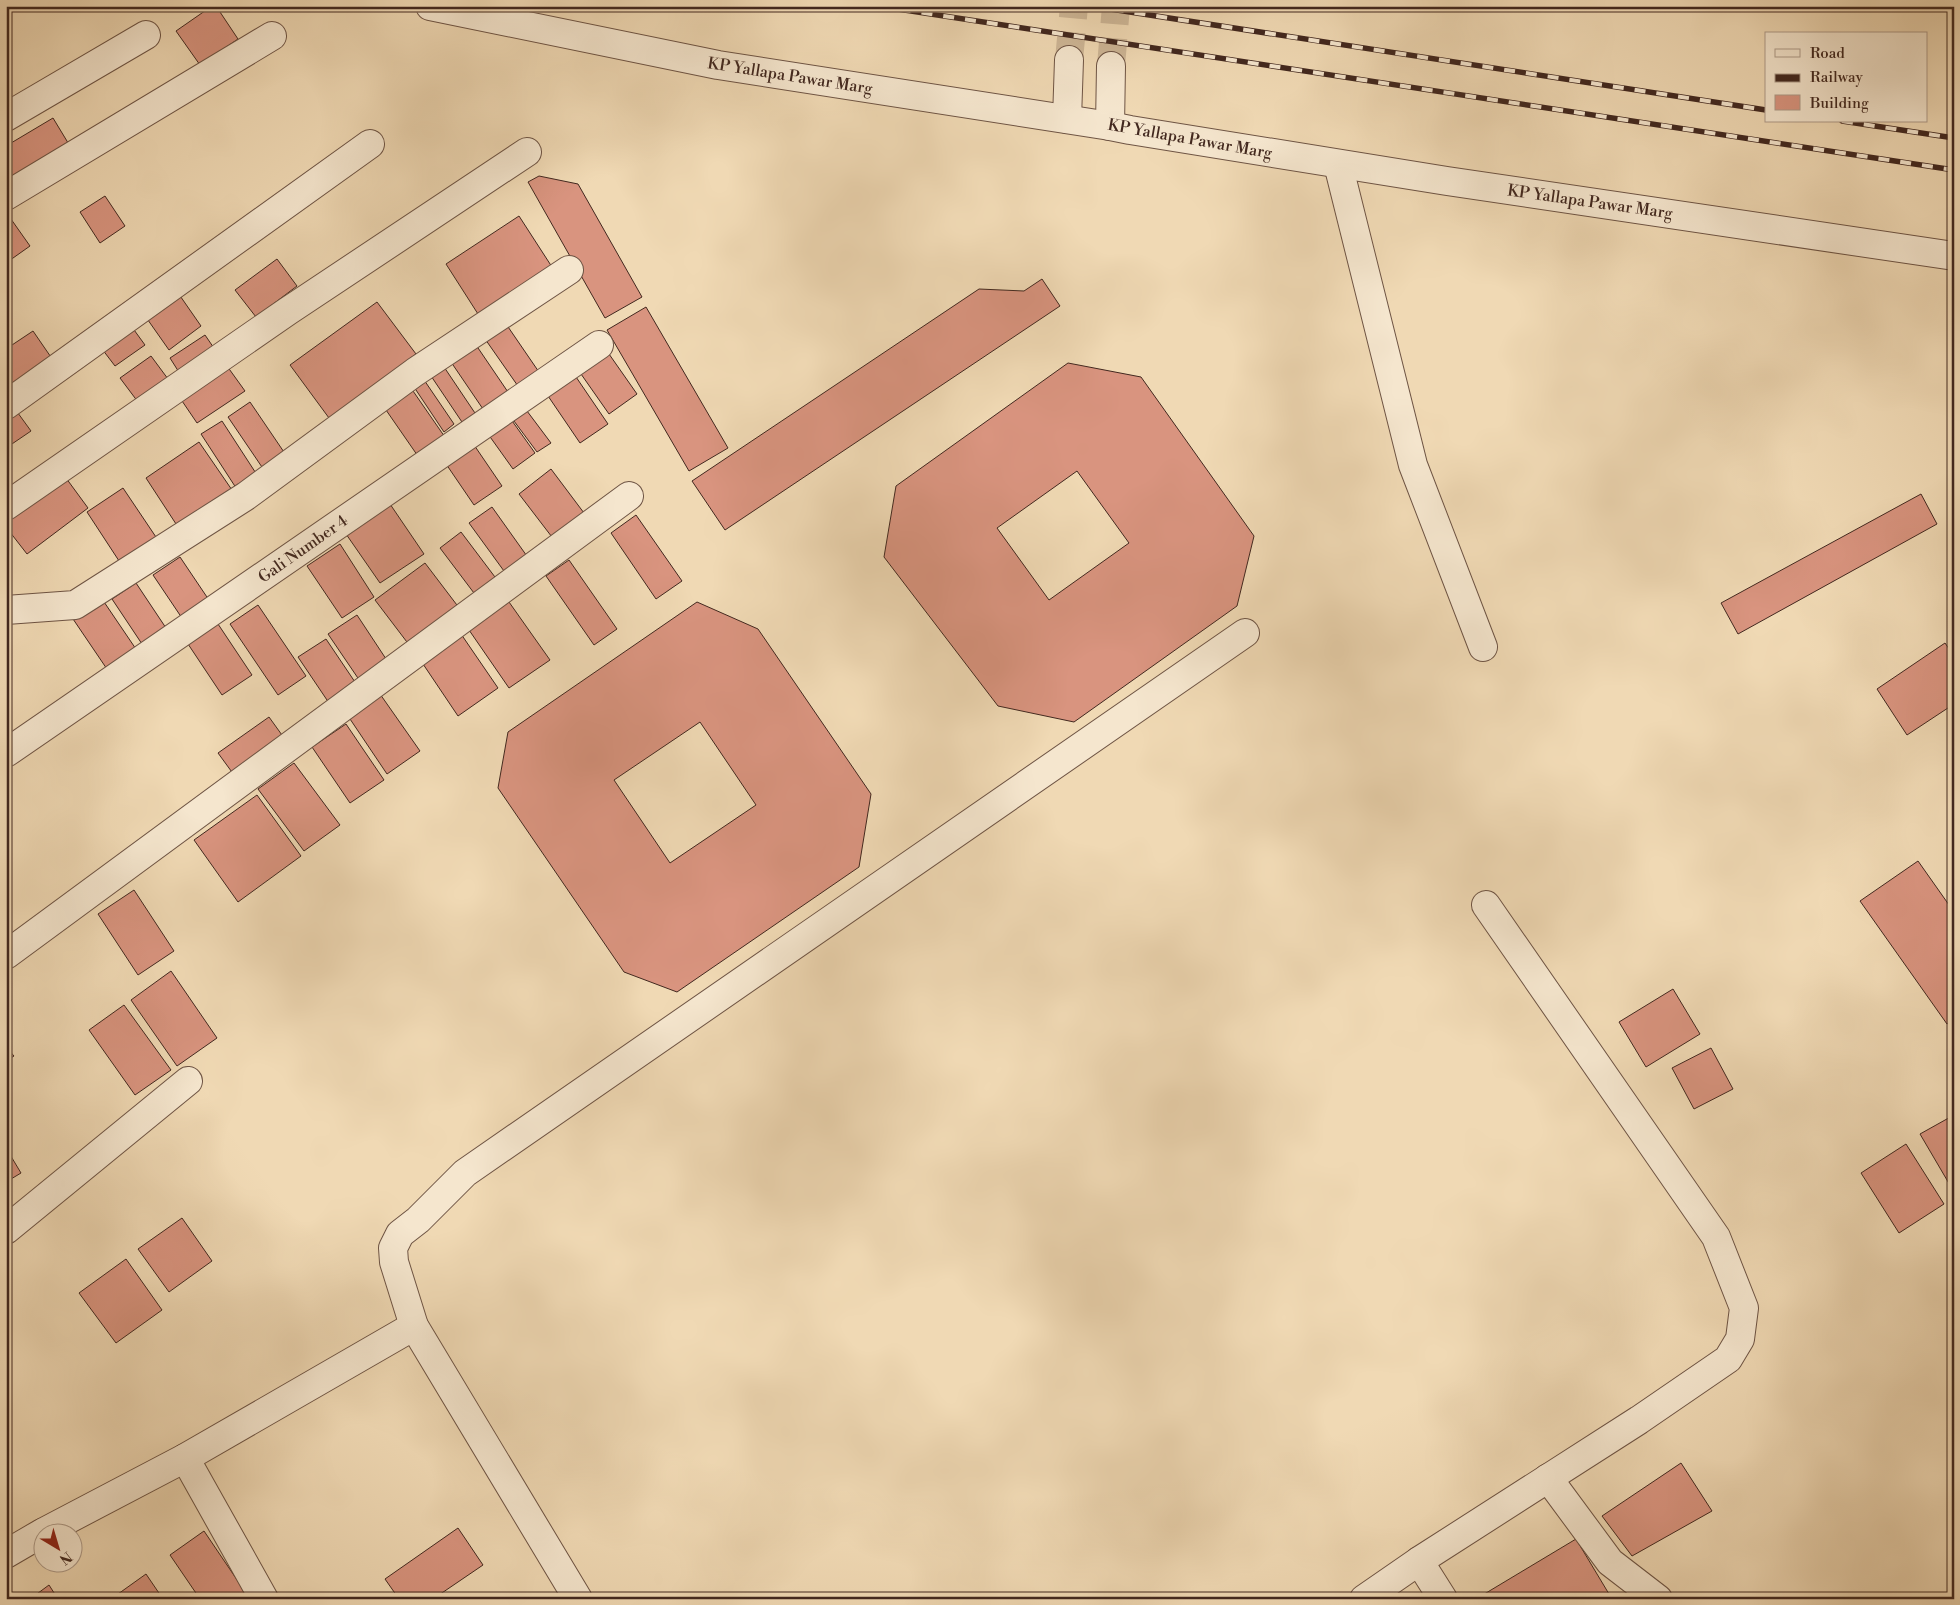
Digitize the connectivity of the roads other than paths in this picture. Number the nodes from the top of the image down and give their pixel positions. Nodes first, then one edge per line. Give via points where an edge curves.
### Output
1 (430, 6) edge
2 (146, 35) dead end
3 (272, 36) dead end
4 (1069, 60) tunnel mouth
5 (1112, 66) tunnel mouth
6 (6, 117) edge
7 (1066, 119) junction
8 (1110, 126) junction
9 (370, 144) dead end
10 (527, 152) dead end
11 (1338, 164) junction
12 (6, 196) edge
13 (1954, 256) edge
14 (569, 270) dead end
15 (599, 345) dead end
16 (6, 406) edge
17 (630, 496) dead end
18 (6, 506) edge
19 (6, 610) edge
20 (1246, 633) dead end
21 (1483, 648) dead end
22 (6, 753) edge
23 (1486, 905) dead end
24 (6, 956) edge
25 (188, 1082) dead end
26 (6, 1230) edge
27 (414, 1326) junction
28 (185, 1458) junction
29 (1548, 1478) junction
30 (64, 1522) edge
31 (32, 1539) edge
32 (6, 1554) edge
33 (1419, 1561) junction
34 (1366, 1598) edge
35 (264, 1599) edge
36 (578, 1599) edge
37 (1442, 1599) edge
38 (1658, 1599) edge

1 - 7 street, KP Yallapa Pawar Marg via 718,65
2 - 6 street
3 - 12 street
4 - 7 street
5 - 8 street
7 - 8 street, KP Yallapa Pawar Marg
8 - 11 street, KP Yallapa Pawar Marg
9 - 16 street
10 - 18 street via 288,311
11 - 13 street, KP Yallapa Pawar Marg
11 - 21 street via 1413,465
14 - 19 street via 416,372 246,496 75,605
15 - 22 street, Gali Number 4
17 - 24 street
20 - 27 street via 465,1173 400,1234 393,1248 394,1262
23 - 29 street via 1716,1237 1744,1308 1740,1339 1728,1359
25 - 26 street
27 - 28 street
27 - 36 street
28 - 30 street
28 - 35 street
29 - 33 street
29 - 38 street via 1610,1562
31 - 32 street
33 - 34 street
33 - 37 street

